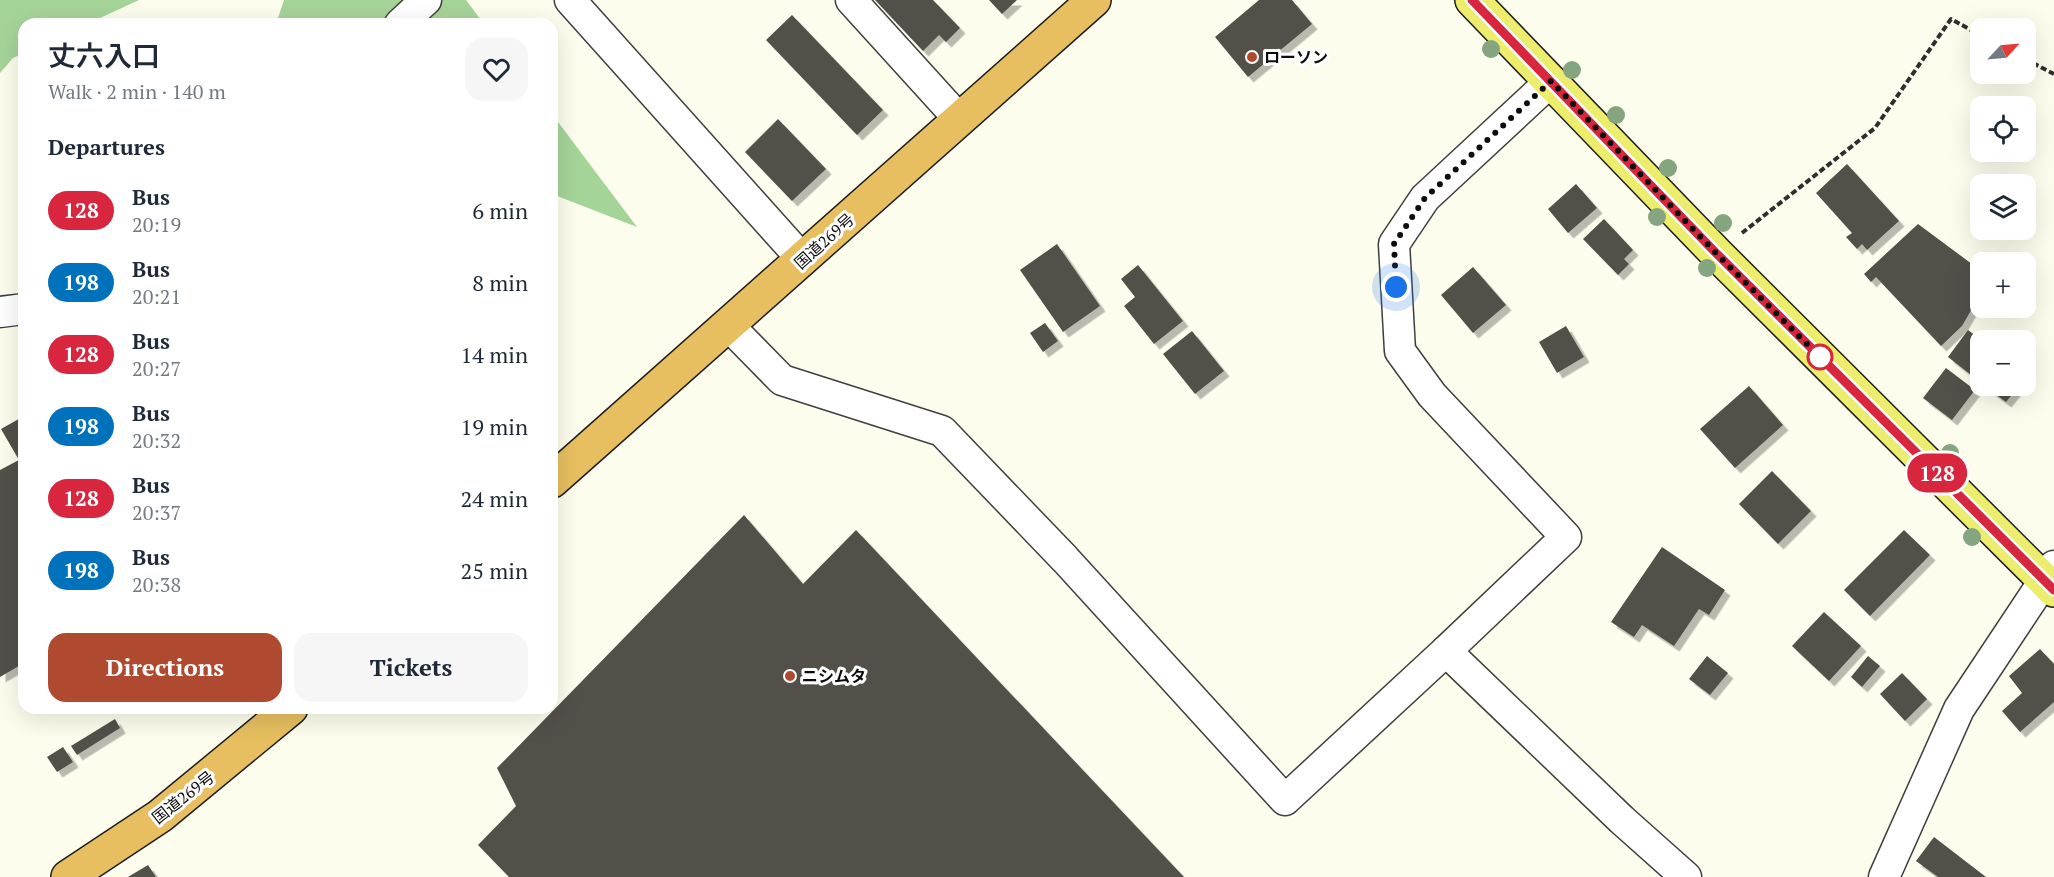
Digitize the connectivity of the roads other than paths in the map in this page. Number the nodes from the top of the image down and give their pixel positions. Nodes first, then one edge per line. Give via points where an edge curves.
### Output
1 (426, 0) edge
2 (570, 0) edge
3 (851, 0) edge
4 (1094, 0) edge
5 (1472, 0) edge
6 (406, 18) edge
7 (1551, 81) junction
8 (960, 120) junction
9 (803, 260) junction
10 (18, 310) edge
11 (0, 312) edge
12 (729, 326) junction
13 (558, 476) edge
14 (2051, 579) edge
15 (1446, 651) junction
16 (284, 714) edge
17 (68, 877) edge
18 (1686, 877) edge
19 (1884, 877) edge

1 - 6 street
2 - 9 street
3 - 8 street
4 - 8 highway, 国道269号
5 - 7 main road
7 - 14 main road via 1716,253
7 - 15 street via 1425,198 1394,244 1400,351 1432,395 1566,537
8 - 9 highway, 国道269号
9 - 12 highway, 国道269号
10 - 11 street
12 - 13 highway, 国道269号
12 - 15 street via 782,380 942,431 1285,800
14 - 19 street via 1959,709
15 - 18 street
16 - 17 highway, 国道269号 via 160,816

